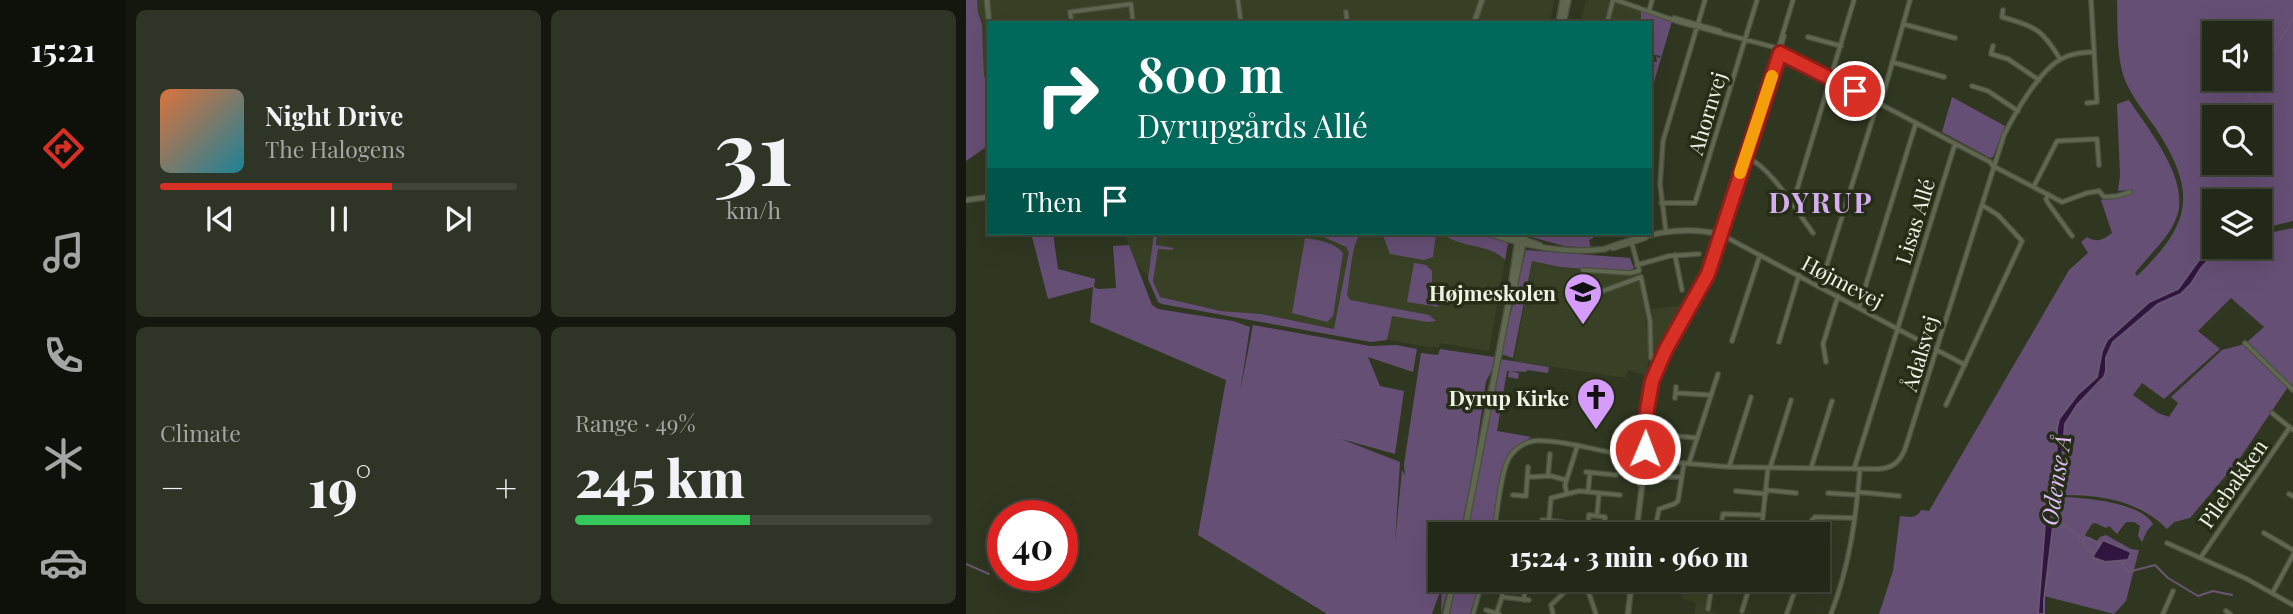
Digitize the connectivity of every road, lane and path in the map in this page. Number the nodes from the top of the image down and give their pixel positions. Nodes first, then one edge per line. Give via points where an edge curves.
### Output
1 (987, 0) edge
2 (1238, 0) edge
3 (1482, 0) edge
4 (1565, 0) edge
5 (1614, 0) edge
6 (1652, 0) edge
7 (1705, 0) edge
8 (1757, 0) edge
9 (1793, 0) edge
10 (1854, 0) edge
11 (1910, 0) edge
12 (2091, 0) edge
13 (1649, 10) junction
14 (2003, 10) dead end
15 (1346, 12) dead end
16 (989, 21) edge
17 (1072, 21) edge
18 (1133, 21) edge
19 (1241, 21) edge
20 (1347, 21) edge
21 (1475, 21) edge
22 (1561, 21) edge
23 (1608, 21) edge
24 (1903, 24) junction
25 (1697, 25) junction
26 (1808, 37) dead end
27 (1955, 38) dead end
28 (1745, 40) junction
29 (1841, 46) junction
30 (1993, 46) dead end
31 (1779, 51) junction
32 (2094, 51) junction
33 (2060, 60) junction
34 (1892, 62) junction
35 (1944, 77) dead end
36 (1832, 78) junction
37 (2039, 80) junction
38 (1972, 86) dead end
39 (1879, 103) junction
40 (2087, 103) dead end
41 (2018, 111) junction
42 (1916, 123) junction
43 (1955, 143) junction
44 (1745, 156) junction
45 (2099, 165) dead end
46 (1993, 166) junction
47 (2034, 186) junction
48 (2130, 192) dead end
49 (2048, 194) junction
50 (987, 197) edge
51 (966, 200) edge
52 (1789, 202) junction
53 (1661, 203) junction
54 (1982, 204) junction
55 (1666, 232) junction
56 (1813, 233) dead end
57 (1652, 234) edge
58 (1501, 235) edge
59 (1649, 235) edge
60 (1720, 236) junction
61 (2072, 236) dead end
62 (1521, 238) edge
63 (1629, 242) junction
64 (1699, 254) dead end
65 (1675, 255) junction
66 (1760, 255) junction
67 (1637, 265) junction
68 (1639, 271) junction
69 (1799, 275) junction
70 (1641, 277) junction
71 (1820, 287) junction
72 (1682, 290) dead end
73 (1838, 296) junction
74 (1859, 307) junction
75 (1897, 328) junction
76 (1732, 341) dead end
77 (1779, 342) dead end
78 (2245, 343) dead end
79 (1937, 348) junction
80 (1651, 358) dead end
81 (1826, 362) dead end
82 (1965, 365) junction
83 (1718, 374) dead end
84 (2293, 390) edge
85 (1676, 393) dead end
86 (1710, 396) junction
87 (1751, 397) dead end
88 (1791, 400) dead end
89 (1832, 401) dead end
90 (1946, 405) dead end
91 (2272, 414) dead end
92 (2292, 428) edge
93 (1667, 435) dead end
94 (1697, 438) junction
95 (1577, 447) junction
96 (1550, 453) dead end
97 (1643, 458) junction
98 (1687, 463) junction
99 (1528, 467) dead end
100 (1729, 467) junction
101 (1769, 468) junction
102 (1811, 468) junction
103 (1854, 469) junction
104 (1860, 469) junction
105 (1661, 472) dead end
106 (1616, 475) dead end
107 (1548, 476) junction
108 (1528, 477) junction
109 (1682, 477) junction
110 (1566, 480) junction
111 (1736, 491) dead end
112 (1588, 492) junction
113 (1766, 492) junction
114 (1796, 493) dead end
115 (1828, 493) dead end
116 (1858, 493) junction
117 (1567, 494) junction
118 (1599, 494) junction
119 (1513, 495) dead end
120 (1619, 495) dead end
121 (1899, 496) dead end
122 (1597, 515) junction
123 (1763, 515) junction
124 (1855, 518) junction
125 (1542, 520) dead end
126 (1549, 520) junction
127 (1466, 522) edge
128 (1496, 522) edge
129 (1562, 522) dead end
130 (1588, 522) edge
131 (1605, 522) edge
132 (1637, 522) edge
133 (1656, 522) edge
134 (1722, 522) edge
135 (1762, 522) edge
136 (1812, 522) edge
137 (2264, 533) dead end
138 (2166, 543) dead end
139 (2293, 550) edge
140 (2293, 555) edge
141 (2201, 557) junction
142 (1451, 592) edge
143 (1479, 592) edge
144 (1503, 592) edge
145 (1525, 592) edge
146 (1564, 592) edge
147 (1588, 592) edge
148 (1631, 592) edge
149 (1711, 592) edge
150 (1748, 592) edge
151 (1794, 592) edge
152 (2173, 592) dead end
153 (2273, 592) junction
154 (1502, 597) junction
155 (2293, 605) edge
156 (1708, 609) dead end
157 (1486, 610) dead end
158 (1742, 611) dead end
159 (1498, 613) edge
160 (1787, 613) edge
161 (1446, 614) edge
162 (1473, 614) edge
163 (1553, 614) edge
164 (1596, 614) edge
165 (1628, 614) edge
166 (1830, 614) edge
167 (2162, 614) edge

1 - 16 street
2 - 19 street
3 - 21 street
4 - 22 main road
5 - 13 street
5 - 23 street
6 - 13 street
7 - 25 street
8 - 28 street, Ahornvej
9 - 31 street
10 - 29 street
11 - 24 street
12 - 32 street
13 - 25 street
14 - 33 street via 2002,17 2043,34
15 - 20 street
17 - 18 street via 1070,12 1131,4
24 - 27 street
24 - 34 street
25 - 28 street
25 - 53 street via 1663,141
26 - 29 street
28 - 31 street
28 - 53 street, Ahornvej via 1695,203
29 - 36 street
30 - 37 street via 1991,54 2008,59
31 - 36 street
31 - 44 street
32 - 33 street
32 - 40 street via 2096,102
33 - 37 street, Ådalsvej
34 - 35 street
34 - 39 street
36 - 39 street
36 - 52 street via 1796,193
37 - 41 street, Ådalsvej
38 - 41 street
39 - 42 street
39 - 71 street
41 - 46 street, Ådalsvej
42 - 43 street
42 - 74 street
43 - 46 street
43 - 75 street, Lisas Allé
44 - 52 street via 1770,176
44 - 60 street
45 - 47 street via 2097,139 2057,141
46 - 47 street
46 - 54 street, Ådalsvej
47 - 49 street
48 - 49 street via 2104,197 2091,191 2062,202
49 - 61 street via 2048,202
50 - 51 street
52 - 56 street
53 - 55 street
54 - 79 street, Ådalsvej
54 - 82 street via 2022,241
55 - 57 street, Højmevej
55 - 60 street, Højmevej
58 - 62 street, Højmevej
59 - 63 street, Højmevej
60 - 66 street, Højmevej
60 - 97 street via 1705,278 1660,361 1648,398
62 - 63 street, Højmevej via 1551,248 1584,251
62 - 127 main road
63 - 67 street
64 - 65 street
65 - 67 street
65 - 72 street
66 - 69 street, Højmevej
66 - 76 street
67 - 68 street
68 - 70 street
68 - 70 street via 1583,270 1592,295
69 - 71 street, Højmevej
69 - 77 street
70 - 80 street via 1650,321
71 - 73 street, Højmevej
73 - 74 street, Højmevej
73 - 81 street via 1824,339
74 - 75 street, Højmevej
75 - 79 street, Højmevej
75 - 103 street, Lisas Allé
78 - 84 street
79 - 82 street, Højmevej
79 - 104 street, Ådalsvej via 1901,459 1886,469
82 - 90 street
83 - 86 street
85 - 86 street
86 - 94 street
87 - 100 street
88 - 101 street
89 - 102 street
91 - 92 street
92 - 141 street, Pilebakken
93 - 94 street
94 - 98 street
95 - 97 street, Ådalsvej
95 - 110 street
95 - 128 street, Ådalsvej via 1538,440 1515,451 1506,466
96 - 107 street
97 - 98 street, Ådalsvej
97 - 132 street
98 - 100 street, Ådalsvej
98 - 109 street
99 - 108 street
100 - 101 street, Ådalsvej
101 - 102 street, Ådalsvej
101 - 113 street
102 - 103 street, Ådalsvej
103 - 104 street, Ådalsvej
104 - 116 street
105 - 109 street via 1660,477
106 - 112 street via 1588,472
107 - 108 street
107 - 110 street
108 - 119 street via 1526,496
109 - 133 street via 1677,503 1659,509
110 - 117 street
111 - 113 street
112 - 117 street
112 - 118 street
113 - 114 street
113 - 123 street
115 - 116 street
116 - 121 street
116 - 124 street
117 - 126 street via 1551,499
118 - 120 street
118 - 122 street
122 - 130 street via 1589,515
122 - 131 street via 1605,517
123 - 134 street via 1723,514
123 - 135 street
124 - 136 street via 1815,517
124 - 166 street via 1846,569
125 - 126 street
126 - 129 street
137 - 139 street
138 - 141 street
140 - 153 street
141 - 153 street
142 - 161 main road
143 - 162 street
144 - 154 street
145 - 154 street via 1526,600
146 - 163 street via 1551,605
147 - 164 street
148 - 165 street
149 - 156 street
150 - 158 street
151 - 160 street
152 - 167 street
153 - 155 street
154 - 159 street
157 - 159 street

